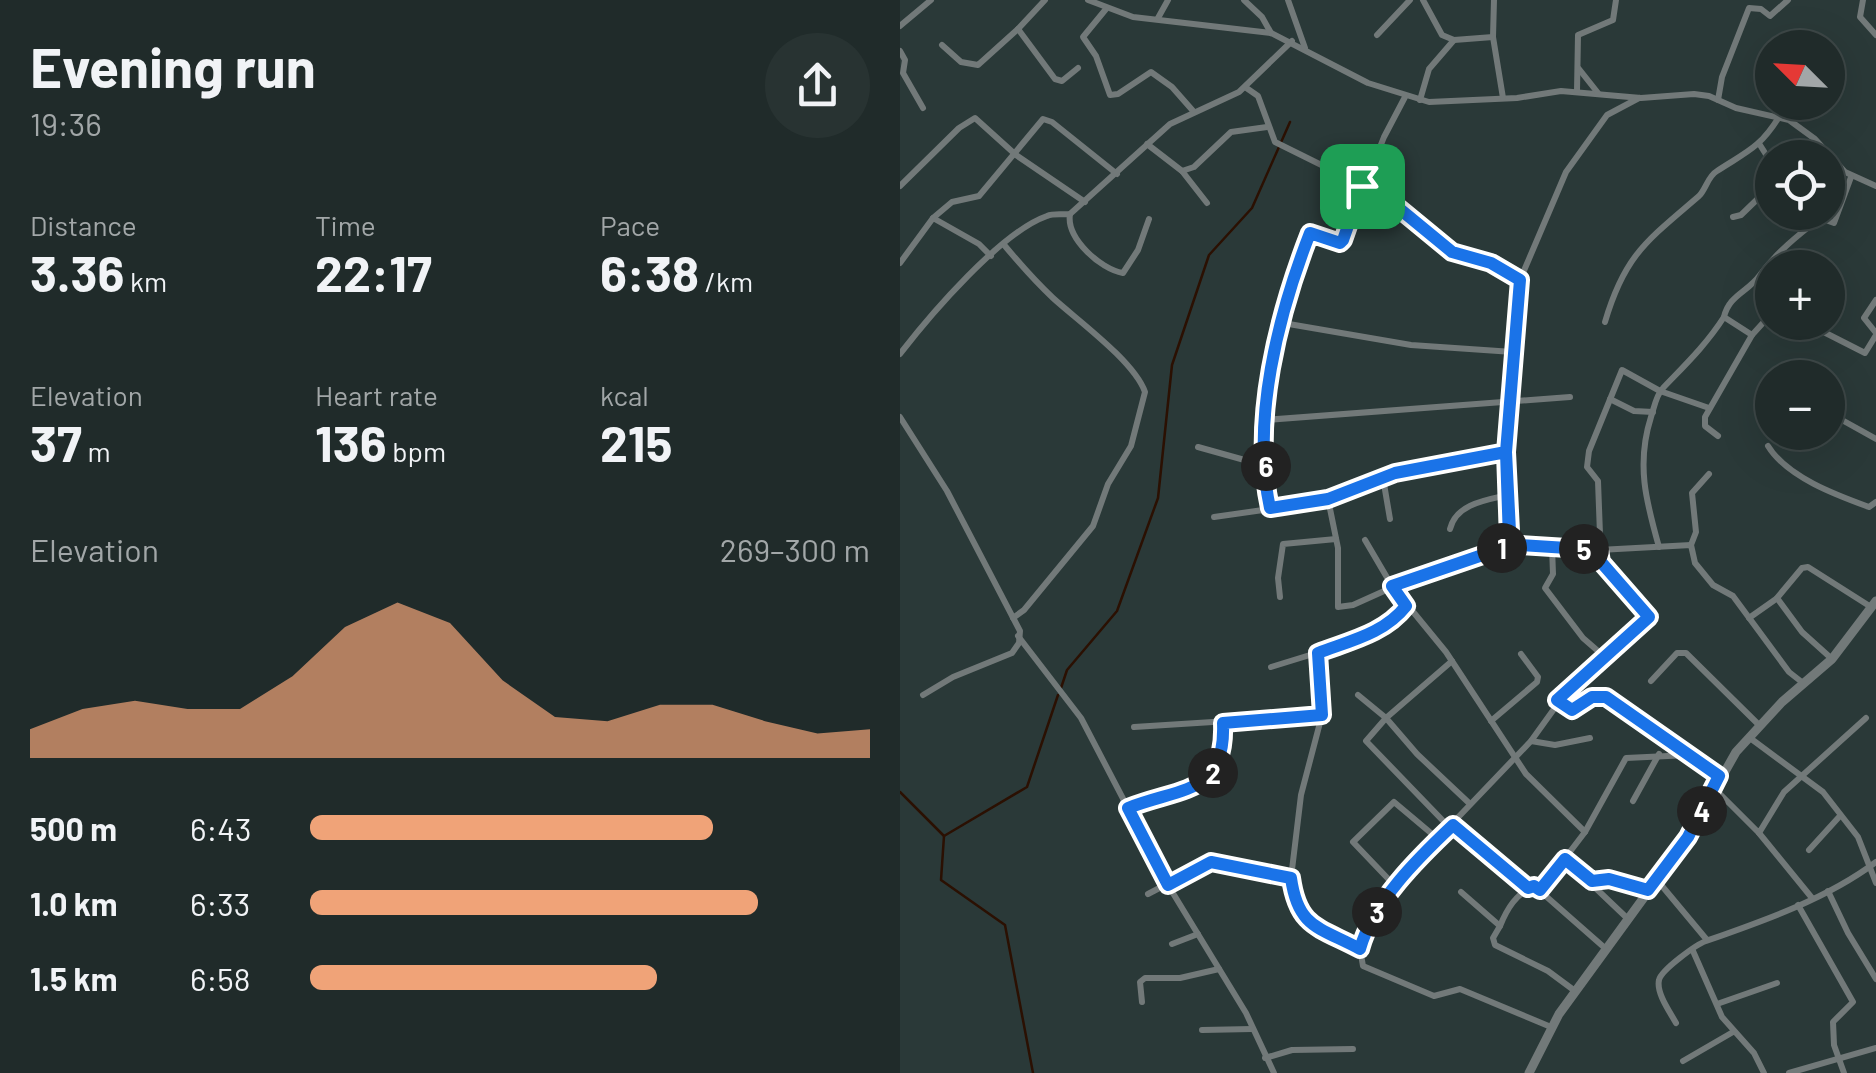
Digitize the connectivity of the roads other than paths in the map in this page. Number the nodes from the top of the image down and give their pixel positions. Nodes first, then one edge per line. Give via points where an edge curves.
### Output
1 (931, 0) edge
2 (1045, 0) edge
3 (1168, 0) edge
4 (1244, 0) edge
5 (1410, 0) edge
6 (1423, 0) edge
7 (1494, 0) edge
8 (1616, 0) edge
9 (1788, 0) edge
10 (1863, 0) edge
11 (1094, 1) edge
12 (1289, 1) edge
13 (1106, 9) junction
14 (1158, 18) junction
15 (900, 26) edge
16 (1018, 29) junction
17 (1270, 33) junction
18 (1377, 35) dead end
19 (1876, 35) edge
20 (1493, 37) junction
21 (1288, 40) junction
22 (1454, 40) junction
23 (942, 44) dead end
24 (1305, 49) junction
25 (900, 51) edge
26 (901, 67) edge
27 (1078, 68) dead end
28 (1578, 68) junction
29 (1245, 86) junction
30 (1577, 91) junction
31 (1598, 92) junction
32 (1406, 96) junction
33 (1503, 98) junction
34 (1641, 98) junction
35 (1420, 100) junction
36 (1718, 100) junction
37 (923, 108) dead end
38 (1755, 110) edge
39 (1194, 112) junction
40 (1784, 120) edge
41 (1267, 127) junction
42 (1147, 144) junction
43 (1755, 148) edge
44 (1016, 155) junction
45 (1182, 170) junction
46 (1117, 174) junction
47 (1851, 176) junction
48 (900, 186) edge
49 (1362, 186) junction
50 (1876, 186) edge
51 (1755, 201) edge
52 (1085, 202) junction
53 (1206, 204) dead end
54 (1070, 214) junction
55 (1733, 217) dead end
56 (933, 218) junction
57 (1149, 219) dead end
58 (1005, 246) junction
59 (990, 256) junction
60 (900, 262) edge
61 (1520, 280) junction
62 (1876, 300) edge
63 (1724, 317) junction
64 (1605, 322) dead end
65 (1283, 324) junction
66 (1755, 332) edge
67 (1876, 334) edge
68 (1752, 335) junction
69 (1839, 340) edge
70 (1513, 352) junction
71 (900, 354) edge
72 (1660, 391) junction
73 (1570, 397) dead end
74 (1610, 399) junction
75 (1509, 400) junction
76 (1709, 408) junction
77 (1653, 412) junction
78 (900, 418) edge
79 (1265, 420) junction
80 (1845, 422) edge
81 (1718, 436) dead end
82 (1876, 439) edge
83 (1198, 447) dead end
84 (1771, 450) edge
85 (1506, 452) junction
86 (1266, 466) junction
87 (1709, 474) dead end
88 (1383, 478) junction
89 (1508, 494) junction
90 (1328, 499) junction
91 (1876, 502) edge
92 (1270, 508) junction
93 (1214, 517) dead end
94 (1390, 519) dead end
95 (1450, 529) dead end
96 (1336, 539) junction
97 (1365, 540) dead end
98 (1506, 544) junction
99 (1690, 545) junction
100 (1658, 547) junction
101 (1552, 548) junction
102 (1599, 550) junction
103 (1392, 586) junction
104 (1280, 597) dead end
105 (1777, 598) junction
106 (1873, 604) edge
107 (1406, 606) junction
108 (1013, 618) junction
109 (1748, 618) junction
110 (1018, 636) junction
111 (1318, 653) junction
112 (1522, 654) dead end
113 (1606, 658) junction
114 (1832, 659) junction
115 (1452, 661) junction
116 (1271, 667) dead end
117 (1651, 681) dead end
118 (1804, 684) junction
119 (923, 695) dead end
120 (1358, 695) dead end
121 (1557, 700) junction
122 (1322, 715) junction
123 (1386, 718) junction
124 (1866, 718) dead end
125 (1491, 722) junction
126 (1223, 723) junction
127 (1759, 725) junction
128 (1134, 727) dead end
129 (1749, 737) junction
130 (1590, 738) dead end
131 (1531, 741) junction
132 (1660, 754) junction
133 (1690, 755) junction
134 (1514, 758) junction
135 (1800, 775) junction
136 (1719, 776) junction
137 (1713, 787) junction
138 (1633, 801) dead end
139 (1469, 804) junction
140 (1128, 808) junction
141 (1839, 817) junction
142 (1451, 827) junction
143 (1585, 832) junction
144 (1759, 833) junction
145 (1438, 839) junction
146 (1809, 850) dead end
147 (1565, 859) junction
148 (1873, 865) edge
149 (1291, 878) junction
150 (1657, 880) junction
151 (1592, 881) junction
152 (1876, 884) edge
153 (1168, 885) junction
154 (1396, 887) junction
155 (1528, 888) junction
156 (1540, 890) junction
157 (1648, 890) junction
158 (1828, 891) junction
159 (1462, 892) dead end
160 (1148, 894) dead end
161 (1812, 898) junction
162 (1798, 904) junction
163 (1628, 919) junction
164 (1500, 926) junction
165 (1198, 934) junction
166 (1707, 940) junction
167 (1172, 944) dead end
168 (1606, 948) junction
169 (1360, 949) junction
170 (1693, 951) junction
171 (1219, 969) junction
172 (1876, 978) edge
173 (1777, 983) dead end
174 (1575, 991) junction
175 (1142, 1002) dead end
176 (1718, 1004) junction
177 (1676, 1022) dead end
178 (1550, 1027) junction
179 (1252, 1028) junction
180 (1202, 1030) dead end
181 (1733, 1032) junction
182 (1876, 1048) edge
183 (1353, 1049) dead end
184 (1265, 1058) junction
185 (1840, 1058) junction
186 (1682, 1061) dead end
187 (1274, 1073) edge
188 (1530, 1073) edge
189 (1764, 1073) edge
190 (1789, 1073) edge
191 (1844, 1073) edge

1 - 15 street
2 - 16 street
3 - 14 street
4 - 17 street
5 - 18 street
6 - 22 street via 1442,35
7 - 20 street
8 - 28 street via 1613,20 1578,34
9 - 36 street via 1770,16 1755,8 1745,14
10 - 19 street via 1860,17
11 - 13 street
12 - 24 street
13 - 14 street
13 - 39 street via 1083,37 1110,95 1150,72
14 - 17 street
16 - 23 street via 978,66
16 - 27 street via 1055,79
17 - 21 street
20 - 22 street
20 - 33 street
21 - 24 street
21 - 29 street
22 - 35 street via 1429,69
24 - 32 street
25 - 26 street
26 - 37 street
28 - 30 street
28 - 31 street
29 - 39 street
29 - 41 street via 1258,96
30 - 31 street
30 - 33 street
31 - 34 street
32 - 35 street
32 - 49 street
33 - 35 street
34 - 36 street via 1694,94
34 - 61 street via 1607,115 1566,172
36 - 38 street
39 - 42 street
40 - 47 street via 1815,139
41 - 45 street via 1231,132
41 - 49 street via 1279,144
42 - 45 street
42 - 46 street
43 - 64 street via 1714,172 1703,192 1632,257
44 - 46 street via 1046,120
44 - 48 street via 975,118
44 - 52 street
44 - 56 street via 980,196 952,202
45 - 53 street
46 - 52 street
47 - 50 street
47 - 63 street via 1834,223 1820,218 1776,254 1735,295
49 - 61 street via 1452,252
49 - 65 street via 1340,243 1310,233
51 - 55 street
52 - 54 street
54 - 57 street via 1073,238 1123,273
54 - 58 street via 1049,215
56 - 59 street
56 - 60 street
58 - 59 street
58 - 108 street via 1134,373 1145,392 1131,446 1093,526
59 - 71 street
61 - 70 street
62 - 67 street via 1864,318
63 - 68 street
63 - 72 street
65 - 70 street via 1411,345
65 - 79 street via 1269,369
66 - 68 street
67 - 69 street via 1865,353
68 - 76 street
70 - 75 street
72 - 74 street via 1625,369
72 - 76 street
72 - 77 street
73 - 75 street
74 - 77 street
74 - 102 street via 1587,466 1598,481
75 - 79 street
75 - 85 street
76 - 81 street via 1705,426
77 - 100 street via 1641,452 1642,487
78 - 108 street via 947,491
79 - 86 street
80 - 82 street
83 - 86 street
84 - 91 street via 1779,463 1854,501 1870,507
85 - 88 street
85 - 89 street
86 - 92 street
87 - 99 street via 1692,494 1696,532
88 - 90 street
88 - 94 street
89 - 95 street via 1460,511
89 - 98 street
90 - 92 street
90 - 96 street
92 - 93 street
96 - 103 street via 1338,607
96 - 104 street via 1283,544
97 - 103 street
98 - 101 street
98 - 103 street
99 - 100 street
99 - 109 street via 1696,563
100 - 102 street
101 - 102 street
101 - 113 street via 1545,588
102 - 113 street via 1601,562 1649,617
103 - 107 street
105 - 106 street via 1808,567
105 - 109 street
105 - 114 street
106 - 114 street
107 - 111 street via 1365,638
107 - 115 street
108 - 110 street
109 - 118 street
110 - 119 street via 1012,654
110 - 140 street via 1081,718
111 - 116 street
111 - 122 street
112 - 125 street via 1537,682
113 - 121 street
114 - 118 street
115 - 123 street
115 - 125 street
117 - 127 street via 1676,653 1686,653
118 - 127 street
120 - 123 street
121 - 131 street
121 - 133 street via 1572,710 1606,697
122 - 126 street
122 - 149 street via 1292,845
123 - 139 street
123 - 142 street via 1366,741
124 - 135 street
125 - 134 street
126 - 128 street
126 - 140 street via 1221,762 1212,774
127 - 129 street
129 - 135 street
129 - 136 street
130 - 131 street via 1555,745
131 - 134 street
132 - 133 street
132 - 138 street
132 - 143 street via 1626,758
133 - 136 street
134 - 139 street
134 - 143 street
135 - 141 street via 1823,792
135 - 144 street
136 - 137 street
137 - 144 street
137 - 150 street
139 - 142 street
140 - 153 street
141 - 146 street
141 - 148 street
142 - 145 street
142 - 155 street
143 - 147 street
144 - 161 street
145 - 154 street
145 - 154 street via 1394,802 1353,842
147 - 151 street
147 - 156 street
148 - 152 street
148 - 158 street
149 - 153 street via 1211,862
149 - 169 street via 1303,916
150 - 157 street
150 - 166 street
151 - 157 street
151 - 163 street
153 - 160 street
153 - 165 street
154 - 169 street
155 - 156 street
155 - 164 street
156 - 168 street
157 - 163 street
158 - 161 street
158 - 172 street
159 - 164 street
161 - 162 street
162 - 166 street
162 - 185 street via 1853,1002 1833,1022
163 - 168 street
164 - 174 street via 1495,946
165 - 167 street
165 - 171 street
166 - 170 street
168 - 174 street
169 - 178 street via 1363,966 1434,996 1460,989
170 - 176 street
170 - 177 street via 1658,980
171 - 175 street via 1144,978
171 - 179 street
173 - 176 street
174 - 178 street
176 - 181 street
178 - 188 street
179 - 180 street
179 - 184 street
181 - 186 street
181 - 189 street
182 - 185 street
183 - 184 street via 1292,1050
184 - 187 street
185 - 190 street
185 - 191 street

